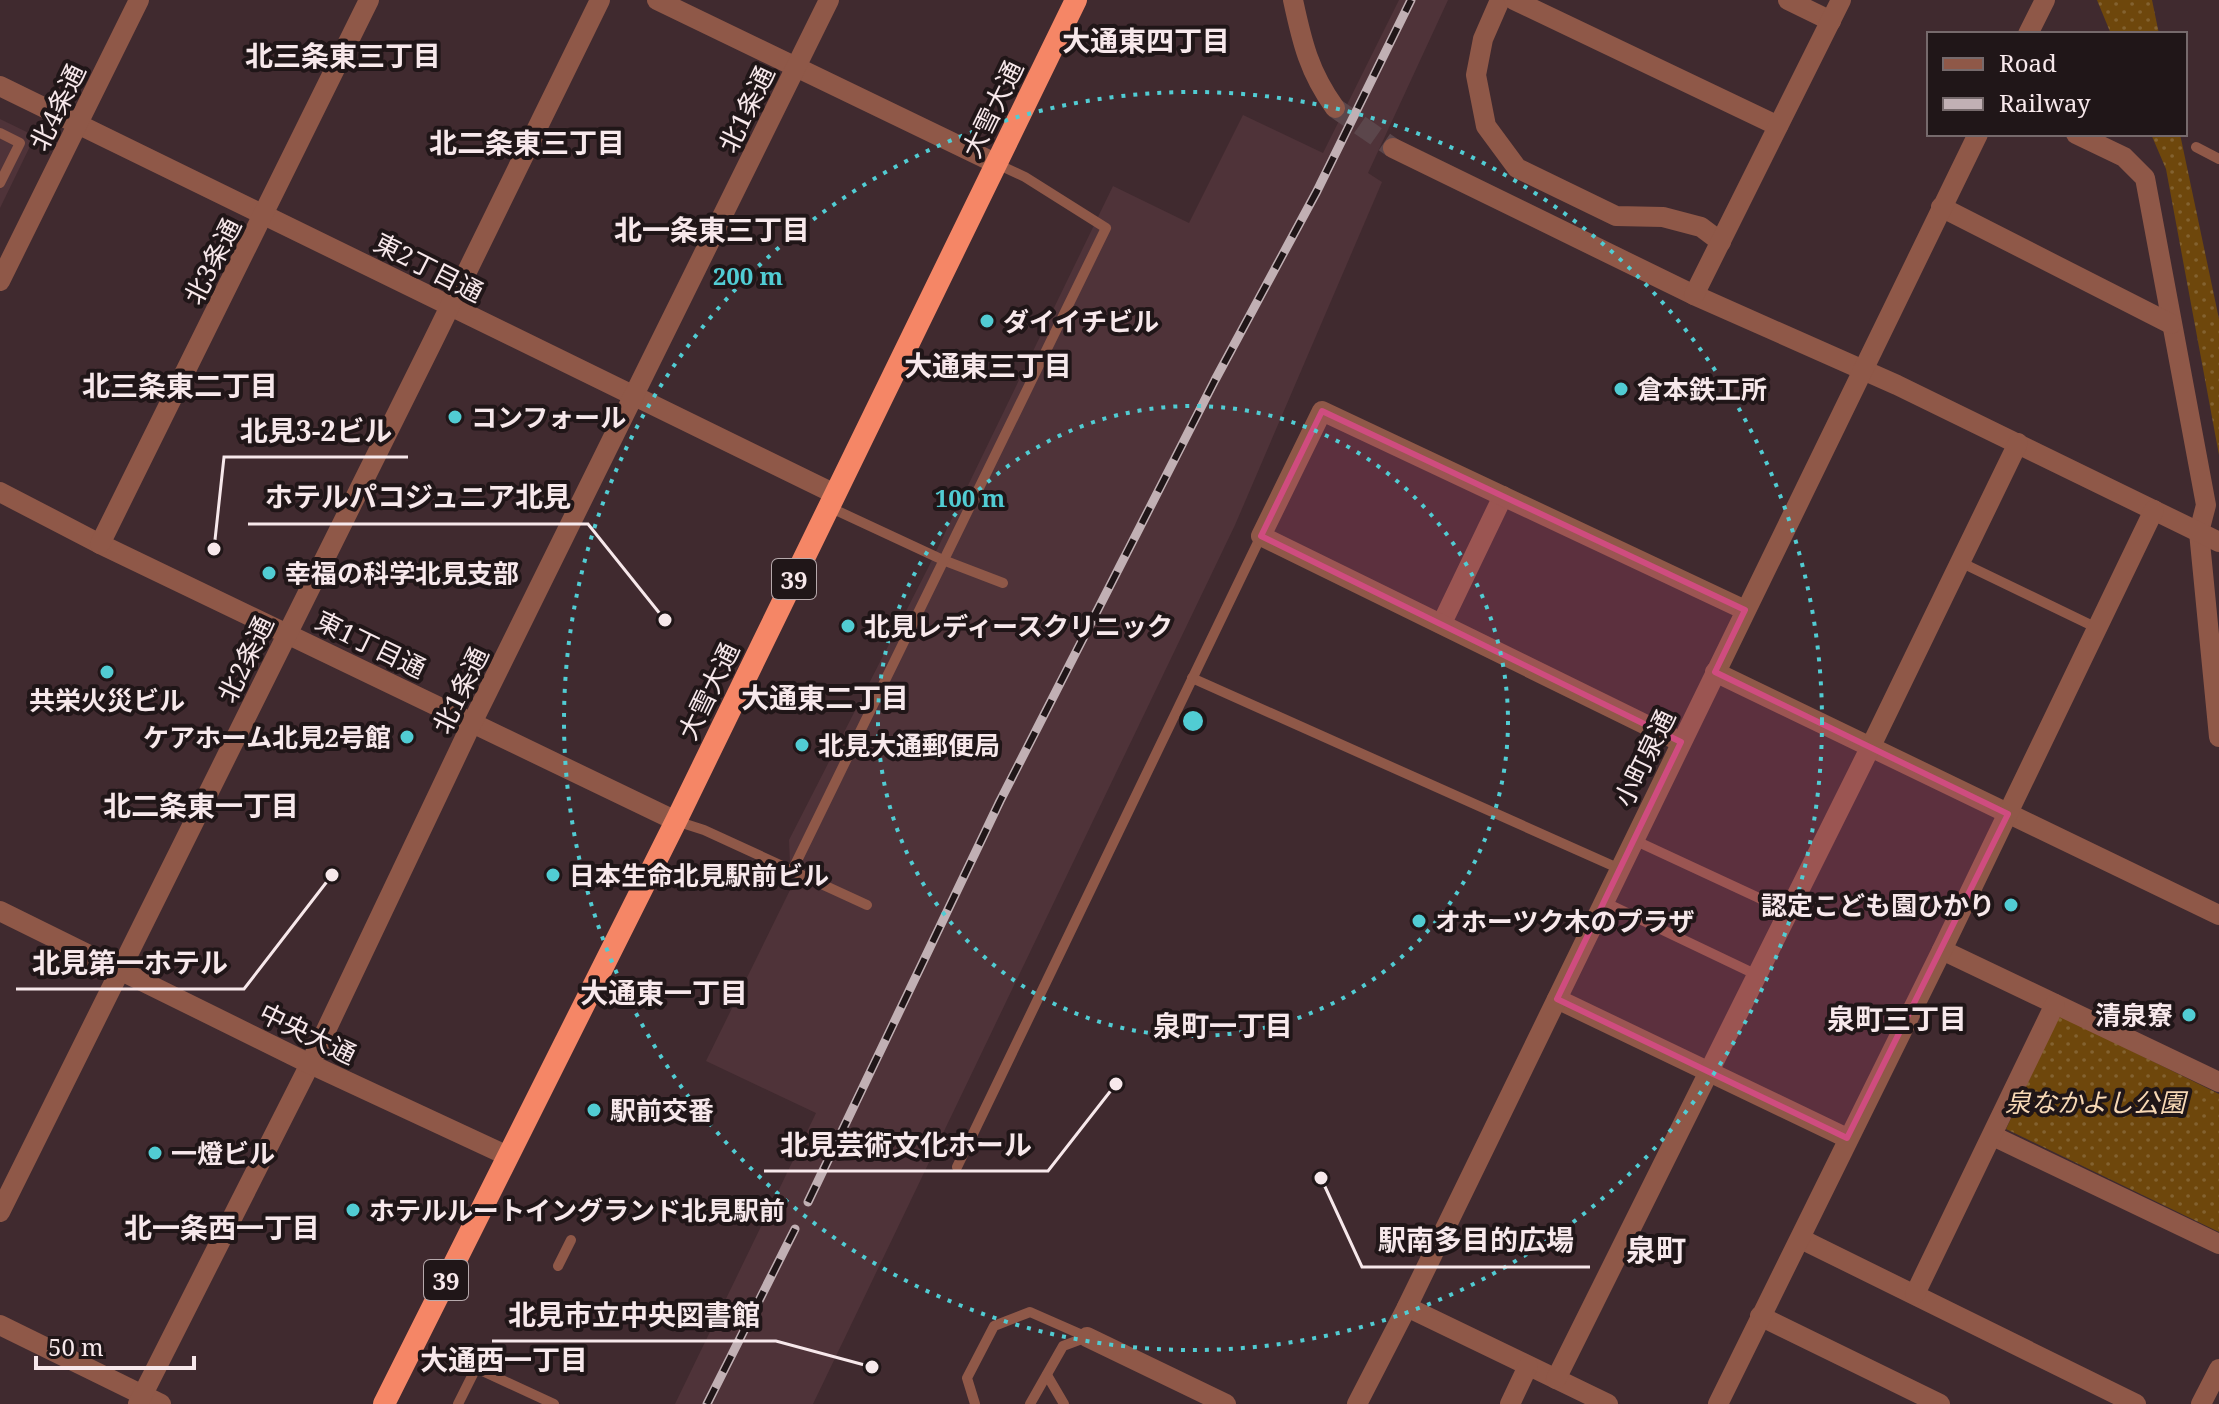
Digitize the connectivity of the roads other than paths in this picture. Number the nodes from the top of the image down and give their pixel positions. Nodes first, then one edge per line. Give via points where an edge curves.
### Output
1 (139, 0) edge
2 (369, 0) edge
3 (600, 0) edge
4 (657, 0) edge
5 (829, 0) edge
6 (1076, 0) edge
7 (1293, 0) edge
8 (1500, 0) edge
9 (1514, 0) edge
10 (1788, 0) edge
11 (1841, 0) edge
12 (2045, 0) edge
13 (1831, 21) junction
14 (2029, 32) edge
15 (795, 68) junction
16 (0, 86) edge
17 (1335, 108) tunnel mouth
18 (78, 123) junction
19 (1778, 126) junction
20 (0, 133) edge
21 (1977, 136) edge
22 (2080, 136) edge
23 (2196, 147) dead end
24 (1393, 148) tunnel mouth
25 (2219, 159) edge
26 (997, 164) junction
27 (0, 183) edge
28 (1941, 207) junction
29 (265, 214) junction
30 (1721, 242) junction
31 (0, 281) edge
32 (1694, 295) junction
33 (451, 307) junction
34 (2171, 324) junction
35 (1862, 371) junction
36 (633, 397) junction
37 (2018, 443) junction
38 (0, 492) edge
39 (1503, 496) junction
40 (832, 500) junction
41 (2154, 510) junction
42 (2199, 532) junction
43 (1261, 536) junction
44 (2219, 542) edge
45 (100, 544) junction
46 (943, 560) junction
47 (1958, 561) junction
48 (1003, 583) dead end
49 (1745, 610) junction
50 (1442, 623) junction
51 (2097, 628) junction
52 (287, 632) junction
53 (1715, 672) junction
54 (1192, 678) junction
55 (472, 723) junction
56 (2219, 737) edge
57 (1681, 742) junction
58 (1871, 746) junction
59 (2008, 814) junction
60 (676, 821) junction
61 (1634, 840) junction
62 (1620, 869) junction
63 (792, 871) junction
64 (1604, 902) junction
65 (867, 905) dead end
66 (0, 911) edge
67 (1789, 912) junction
68 (2219, 915) edge
69 (1942, 950) junction
70 (120, 970) junction
71 (1757, 975) junction
72 (1557, 999) junction
73 (2055, 1004) junction
74 (310, 1064) junction
75 (1709, 1073) junction
76 (2219, 1082) edge
77 (1993, 1136) junction
78 (1847, 1138) junction
79 (508, 1156) junction
80 (957, 1167) dead end
81 (0, 1212) edge
82 (1801, 1239) junction
83 (571, 1240) dead end
84 (2219, 1244) edge
85 (558, 1266) dead end
86 (1915, 1294) junction
87 (1407, 1307) junction
88 (1760, 1316) junction
89 (0, 1325) edge
90 (1087, 1337) junction
91 (1528, 1366) junction
92 (2219, 1369) edge
93 (1047, 1375) junction
94 (1556, 1379) junction
95 (147, 1401) edge
96 (384, 1404) edge
97 (458, 1404) edge
98 (554, 1404) edge
99 (975, 1404) edge
100 (1030, 1404) edge
101 (1064, 1404) edge
102 (1226, 1404) edge
103 (1357, 1404) edge
104 (1510, 1404) edge
105 (1608, 1404) edge
106 (1718, 1404) edge
107 (1940, 1404) edge
108 (2136, 1404) edge
109 (2201, 1404) edge

1 - 18 street, 北4条通
2 - 29 street, 北3条通
3 - 33 street, 北2条通
4 - 15 street
5 - 15 street, 北1条通
6 - 26 highway, 大雪大通 / 39
7 - 17 street via 1304,51
8 - 30 street via 1483,39 1476,75 1486,126 1517,168 1616,216 1663,217 1701,227
9 - 19 street
10 - 13 street
11 - 13 street
12 - 14 street
13 - 19 street
15 - 26 street
15 - 36 street, 北1条通
16 - 18 street, 東2丁目通
18 - 29 street, 東2丁目通
18 - 31 street, 北4条通
19 - 30 street
20 - 27 lane via 20,143
21 - 28 street, 小町泉通
22 - 34 street via 2124,157 2145,178
23 - 25 lane
24 - 32 street
26 - 40 highway, 大雪大通 / 39
26 - 46 lane via 1106,228
28 - 34 street
28 - 35 street, 小町泉通
29 - 33 street, 東2丁目通
29 - 45 street, 北3条通
30 - 32 street
32 - 35 street
33 - 36 street, 東2丁目通
33 - 52 street, 北2条通
34 - 42 street via 2206,505
35 - 37 street
35 - 49 street, 小町泉通
36 - 40 street, 東2丁目通
36 - 55 street, 北1条通
37 - 41 street
37 - 47 street
38 - 45 street, 東1丁目通
39 - 43 street via 1322,411
39 - 49 street
39 - 50 street
40 - 46 lane
40 - 60 highway, 大雪大通 / 39
41 - 42 street
41 - 51 street
42 - 44 street
42 - 56 street
43 - 50 street
43 - 54 lane
45 - 52 street, 東1丁目通
46 - 48 lane
46 - 63 lane
47 - 51 lane
47 - 58 street
49 - 53 street, 小町泉通
50 - 57 street
51 - 59 street
52 - 55 street, 東1丁目通
52 - 70 street, 北2条通
53 - 57 street, 小町泉通
53 - 58 street
54 - 62 lane
54 - 80 lane
55 - 60 street, 東1丁目通
55 - 74 street, 北1条通
57 - 61 street, 小町泉通
58 - 59 street
58 - 67 street
59 - 68 street
59 - 69 street
60 - 63 lane
60 - 79 highway, 大雪大通 / 39
61 - 62 street, 小町泉通
61 - 67 lane
62 - 64 street, 小町泉通
63 - 65 lane
64 - 71 lane
64 - 72 street, 小町泉通
66 - 70 street, 中央大通
67 - 71 street
69 - 73 street
69 - 78 street
70 - 74 street, 中央大通
70 - 81 street, 北2条通
71 - 75 street
72 - 75 street
72 - 87 street, 小町泉通
73 - 76 street
73 - 77 street
74 - 79 street, 中央大通
74 - 95 street, 北1条通
75 - 78 street
75 - 94 street
77 - 84 street
77 - 86 street
78 - 82 street
79 - 96 highway, 大雪大通 / 39
82 - 86 street
82 - 88 street
83 - 85 lane
86 - 108 street
87 - 91 street
87 - 103 street, 小町泉通
88 - 106 street
88 - 107 street
89 - 95 street
90 - 93 lane via 1063,1346
90 - 99 lane via 1030,1312 994,1326 967,1378
90 - 102 street
91 - 94 street
91 - 104 street
92 - 109 street
93 - 100 lane
93 - 101 lane
94 - 105 street
97 - 98 lane via 476,1368

